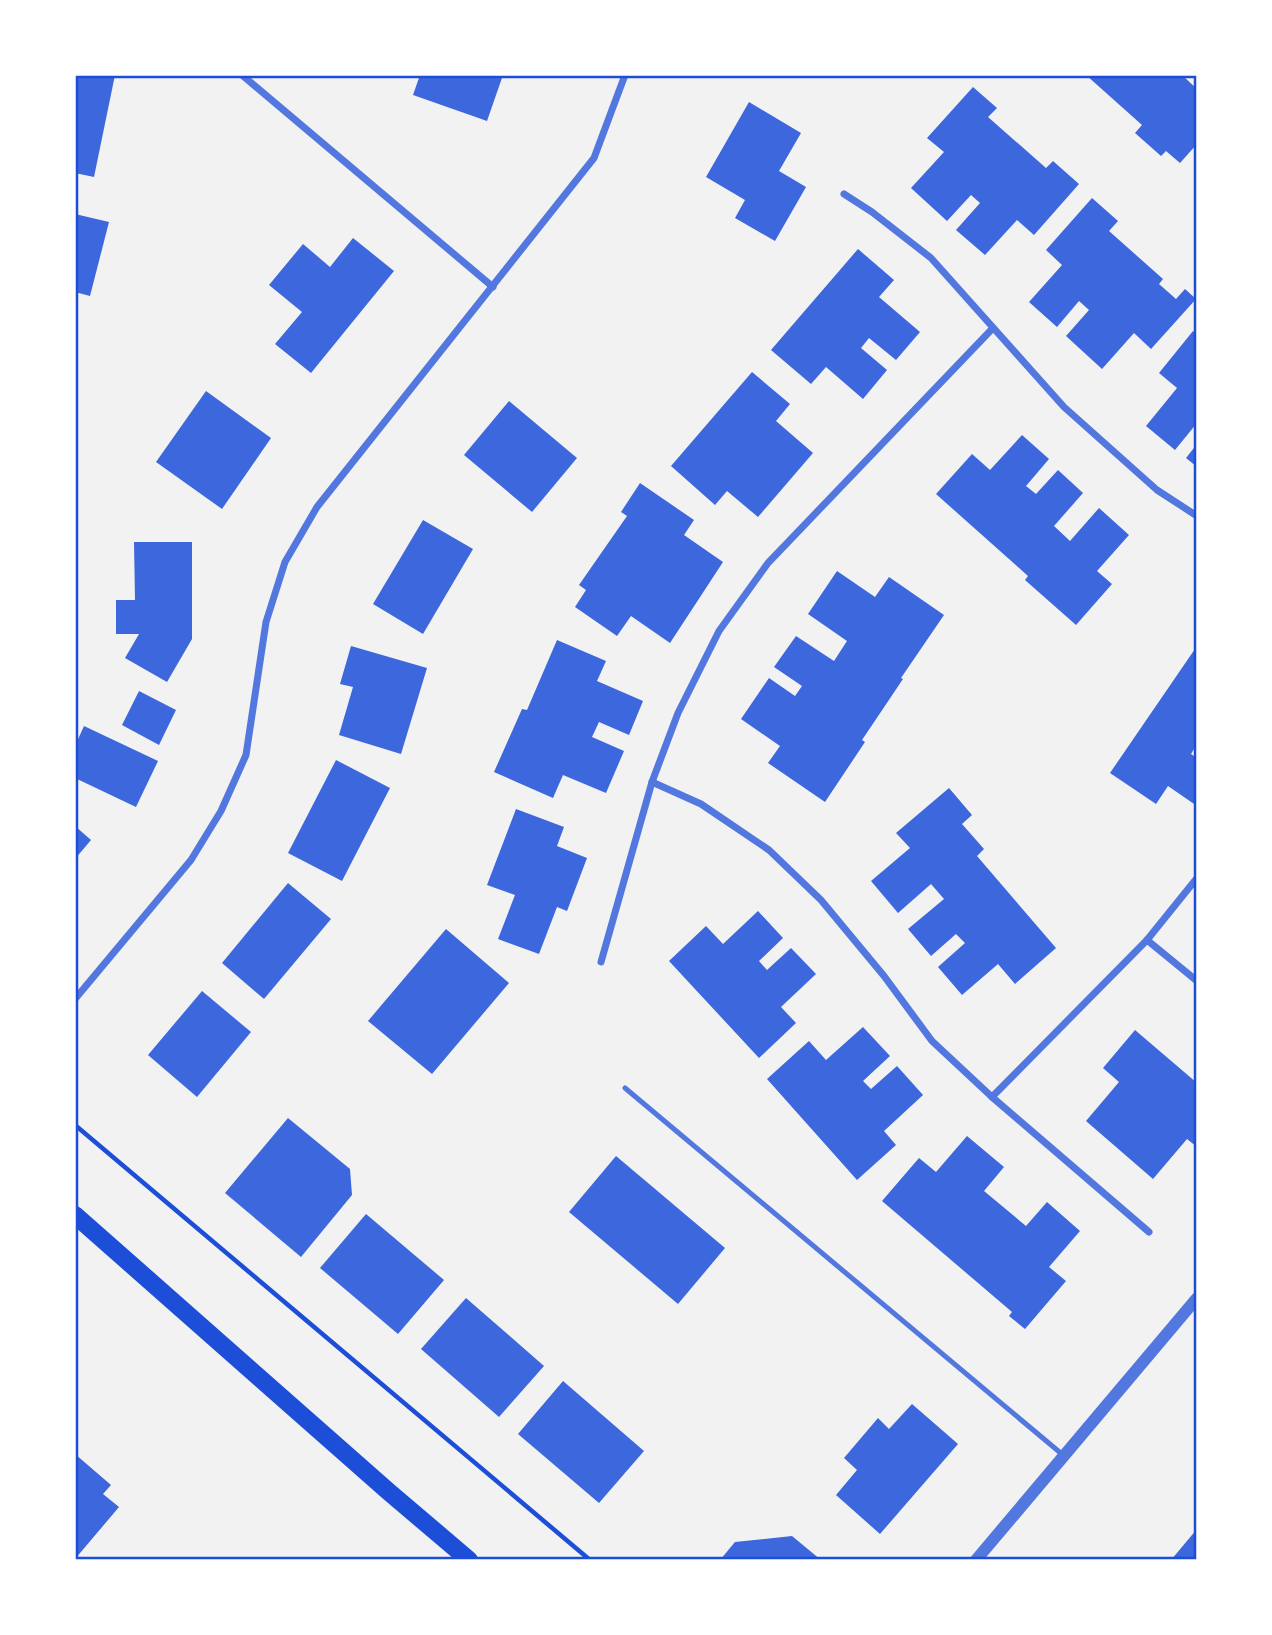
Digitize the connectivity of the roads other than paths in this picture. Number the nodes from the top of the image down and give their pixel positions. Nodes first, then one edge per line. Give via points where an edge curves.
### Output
1 (242, 75) edge
2 (625, 75) edge
3 (844, 194) dead end
4 (493, 286) junction
5 (993, 328) junction
6 (1197, 516) edge
7 (652, 782) junction
8 (1197, 878) edge
9 (1147, 940) junction
10 (601, 962) dead end
11 (1197, 981) edge
12 (75, 999) edge
13 (625, 1088) dead end
14 (992, 1097) junction
15 (75, 1214) edge
16 (1149, 1232) dead end
17 (1197, 1298) edge
18 (1063, 1455) junction
19 (469, 1560) edge
20 (976, 1560) edge

1 - 4 street
2 - 4 street via 594,158
3 - 5 street via 931,258
4 - 12 street via 317,507 285,562 267,622 246,755 221,811 191,860
5 - 6 street via 1064,407 1157,490
5 - 7 street via 768,564 719,631 678,713
7 - 10 street
7 - 14 street via 701,804 769,850 821,900 932,1041
8 - 9 street
9 - 11 street
9 - 14 street
13 - 18 lane
14 - 16 street
15 - 19 main road
17 - 18 street
18 - 20 street

